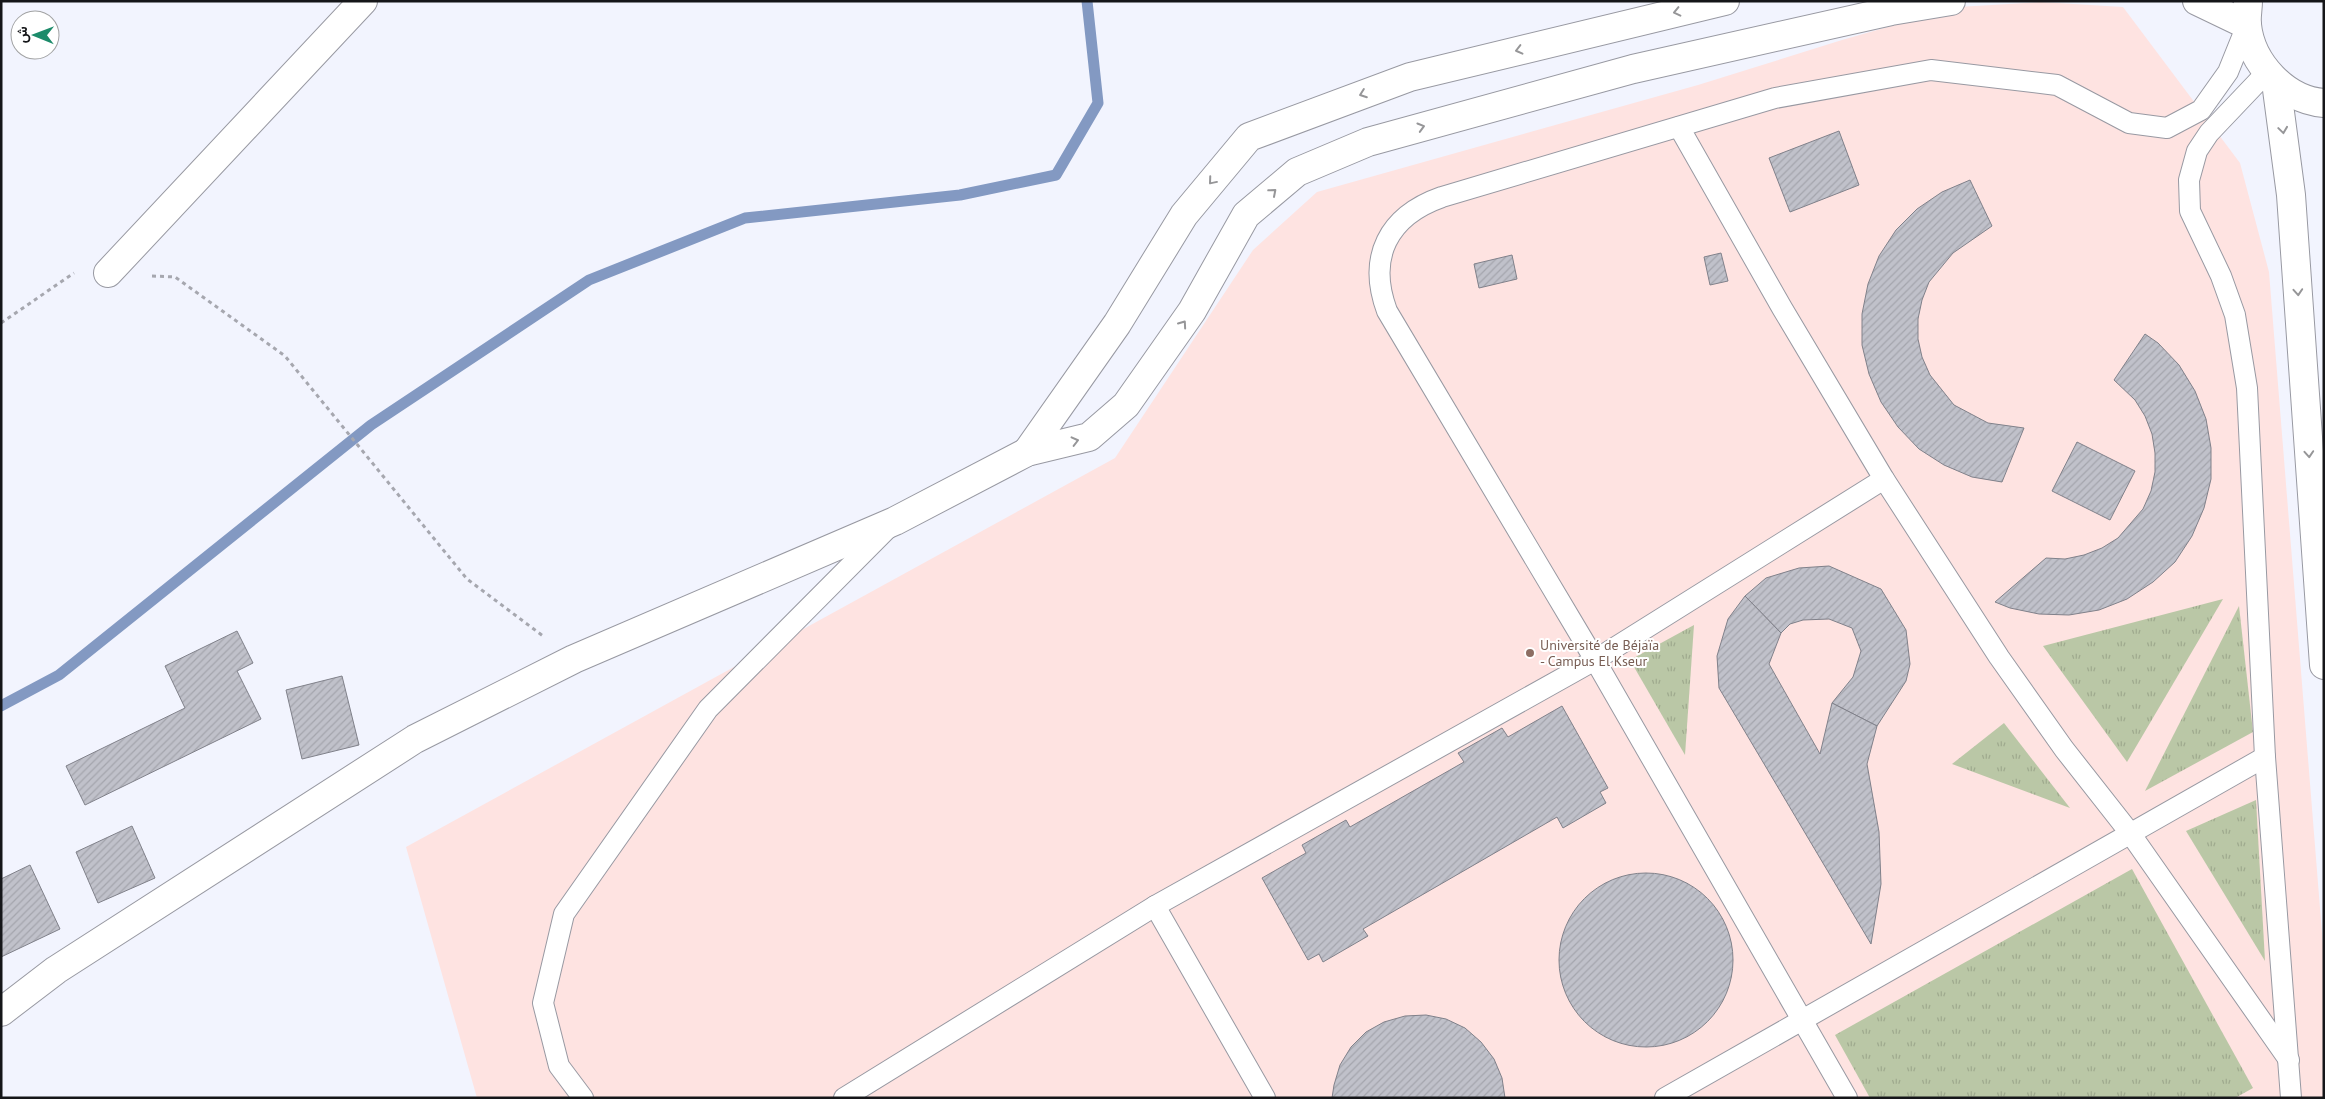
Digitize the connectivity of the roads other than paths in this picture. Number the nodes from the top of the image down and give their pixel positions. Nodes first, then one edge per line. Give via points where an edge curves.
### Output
1 (363, 1) edge
2 (1725, 1) edge
3 (1951, 1) edge
4 (2197, 1) edge
5 (2247, 13) edge
6 (2272, 77) junction
7 (2324, 103) edge
8 (1679, 128) junction
9 (108, 273) road end
10 (1027, 452) junction
11 (1884, 479) junction
12 (895, 521) junction
13 (1596, 660) junction
14 (2324, 665) edge
15 (2265, 757) junction
16 (2130, 833) junction
17 (1155, 906) junction
18 (1, 1012) edge
19 (1803, 1021) junction
20 (2288, 1060) junction
21 (2288, 1096) edge
22 (583, 1098) edge
23 (844, 1098) edge
24 (1265, 1098) edge
25 (1665, 1098) edge
26 (1847, 1098) edge

1 - 9 street
2 -> 10 street via 1410,77 1249,136 1184,214 1117,324
10 -> 3 street via 1089,437 1126,406 1192,311 1246,215 1297,172 1368,142 1632,68 1891,11
4 - 5 street
5 - 6 street via 2254,50
5 - 8 lane via 2228,72 2201,110 2167,128 2129,123 2057,86 1931,70 1775,98
6 - 7 street via 2295,95
6 -> 14 street via 2291,195
6 - 15 lane via 2209,133 2197,151 2189,180 2190,211 2221,276 2235,315 2247,388
8 - 11 lane
8 - 13 lane via 1422,204 1391,232 1382,251 1380,292 1387,311
10 - 12 street
11 - 13 lane
11 - 16 lane via 1999,657 2064,749
12 - 18 street via 574,659 416,739 56,970
12 - 22 lane via 708,709 564,914 543,1003 558,1066
13 - 17 lane
13 - 19 lane
15 - 16 lane
15 - 20 lane
16 - 19 lane
16 - 20 lane
17 - 23 lane
17 - 24 lane
19 - 25 lane
19 - 26 lane
20 - 21 lane

